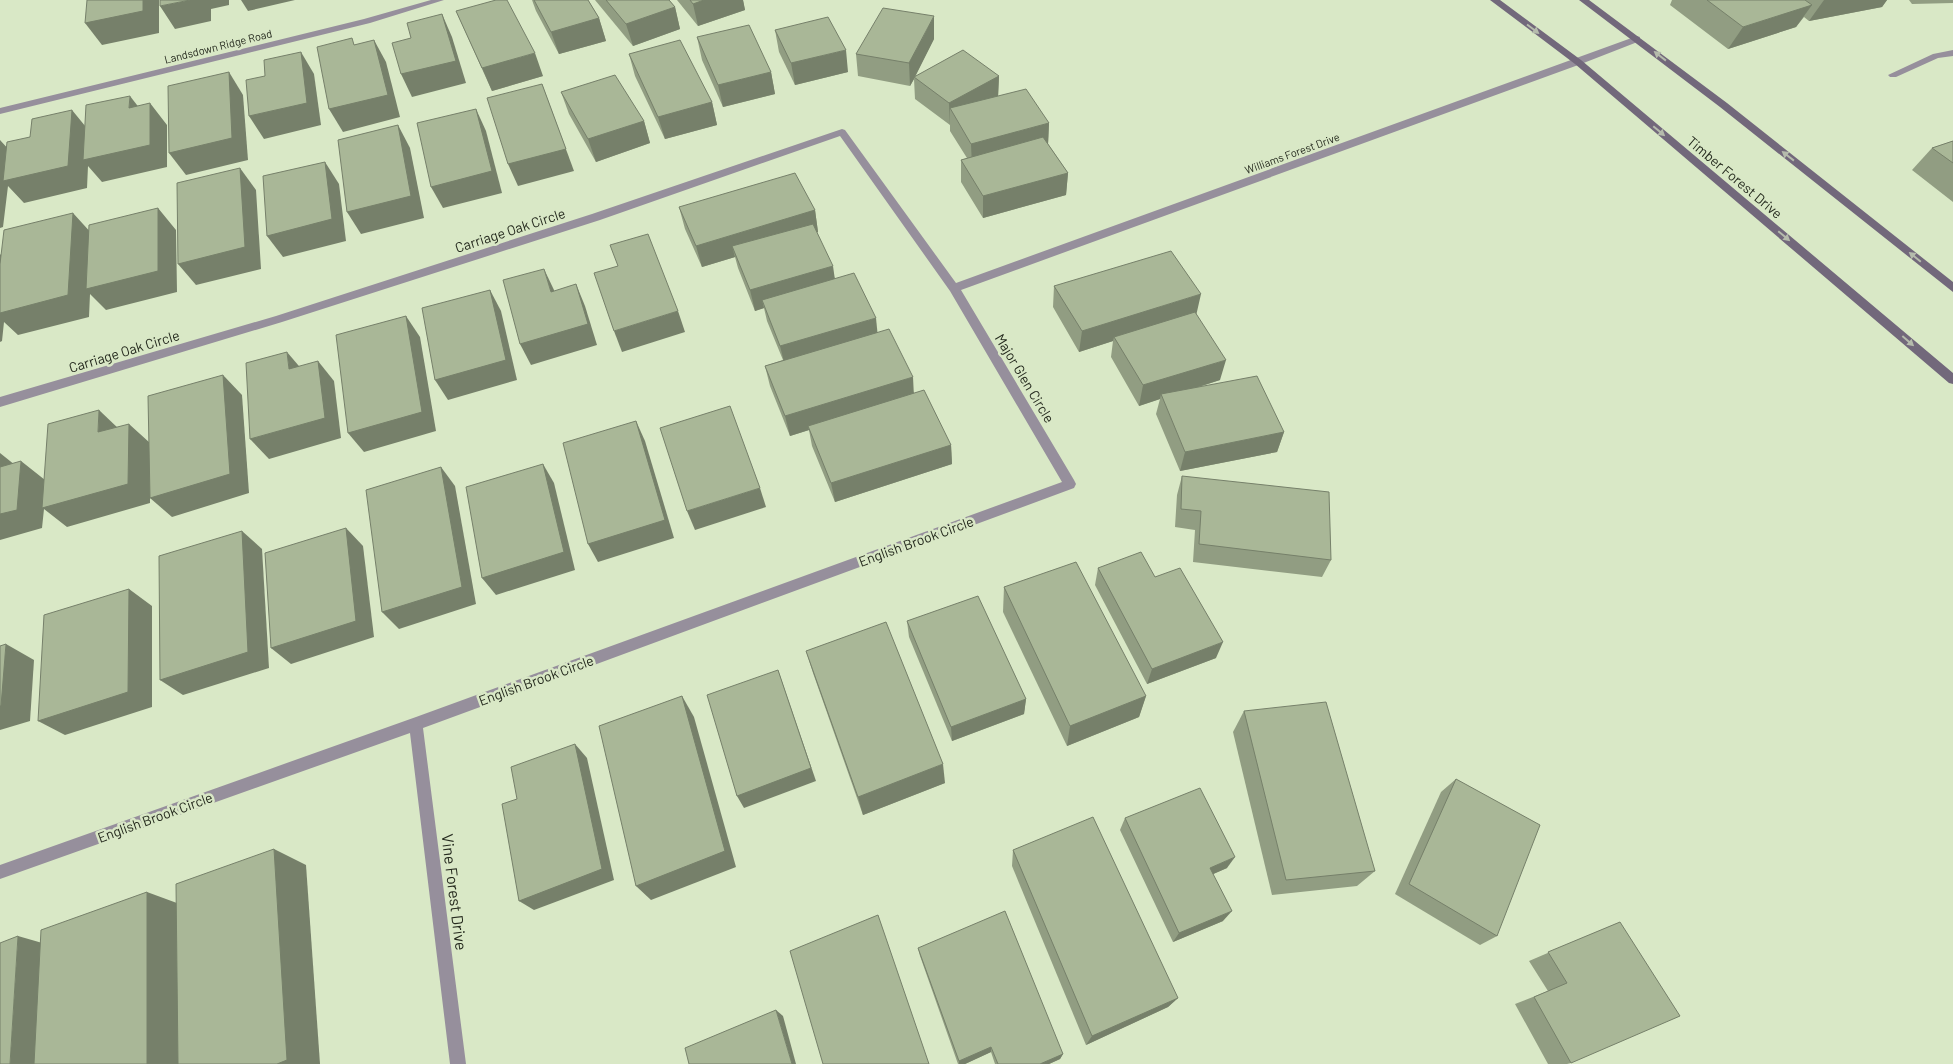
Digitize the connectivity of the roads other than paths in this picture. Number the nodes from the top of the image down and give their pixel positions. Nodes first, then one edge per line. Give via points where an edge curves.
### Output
1 (440, 0) edge
2 (1494, 0) edge
3 (1583, 0) edge
4 (1637, 39) junction
5 (1953, 53) edge
6 (1578, 62) junction
7 (1892, 75) dead end
8 (0, 111) edge
9 (954, 288) junction
10 (1953, 288) edge
11 (1953, 380) edge
12 (0, 402) edge
13 (1070, 484) joint
14 (416, 724) junction
15 (0, 872) edge
16 (458, 1064) edge

1 - 8 street, Landsdown Ridge Road via 367,21
2 -> 6 main road, Timber Forest Drive
3 - 4 main road
4 - 6 street, Williams Forest Drive
10 -> 4 main road
5 - 7 street via 1936,56
6 - 9 street, Williams Forest Drive
6 -> 11 main road, Timber Forest Drive
9 - 12 street, Carriage Oak Circle via 842,132 587,220
9 - 13 street, Major Glen Circle
13 - 14 street, English Brook Circle
14 - 15 street, English Brook Circle
14 - 16 street, Vine Forest Drive

